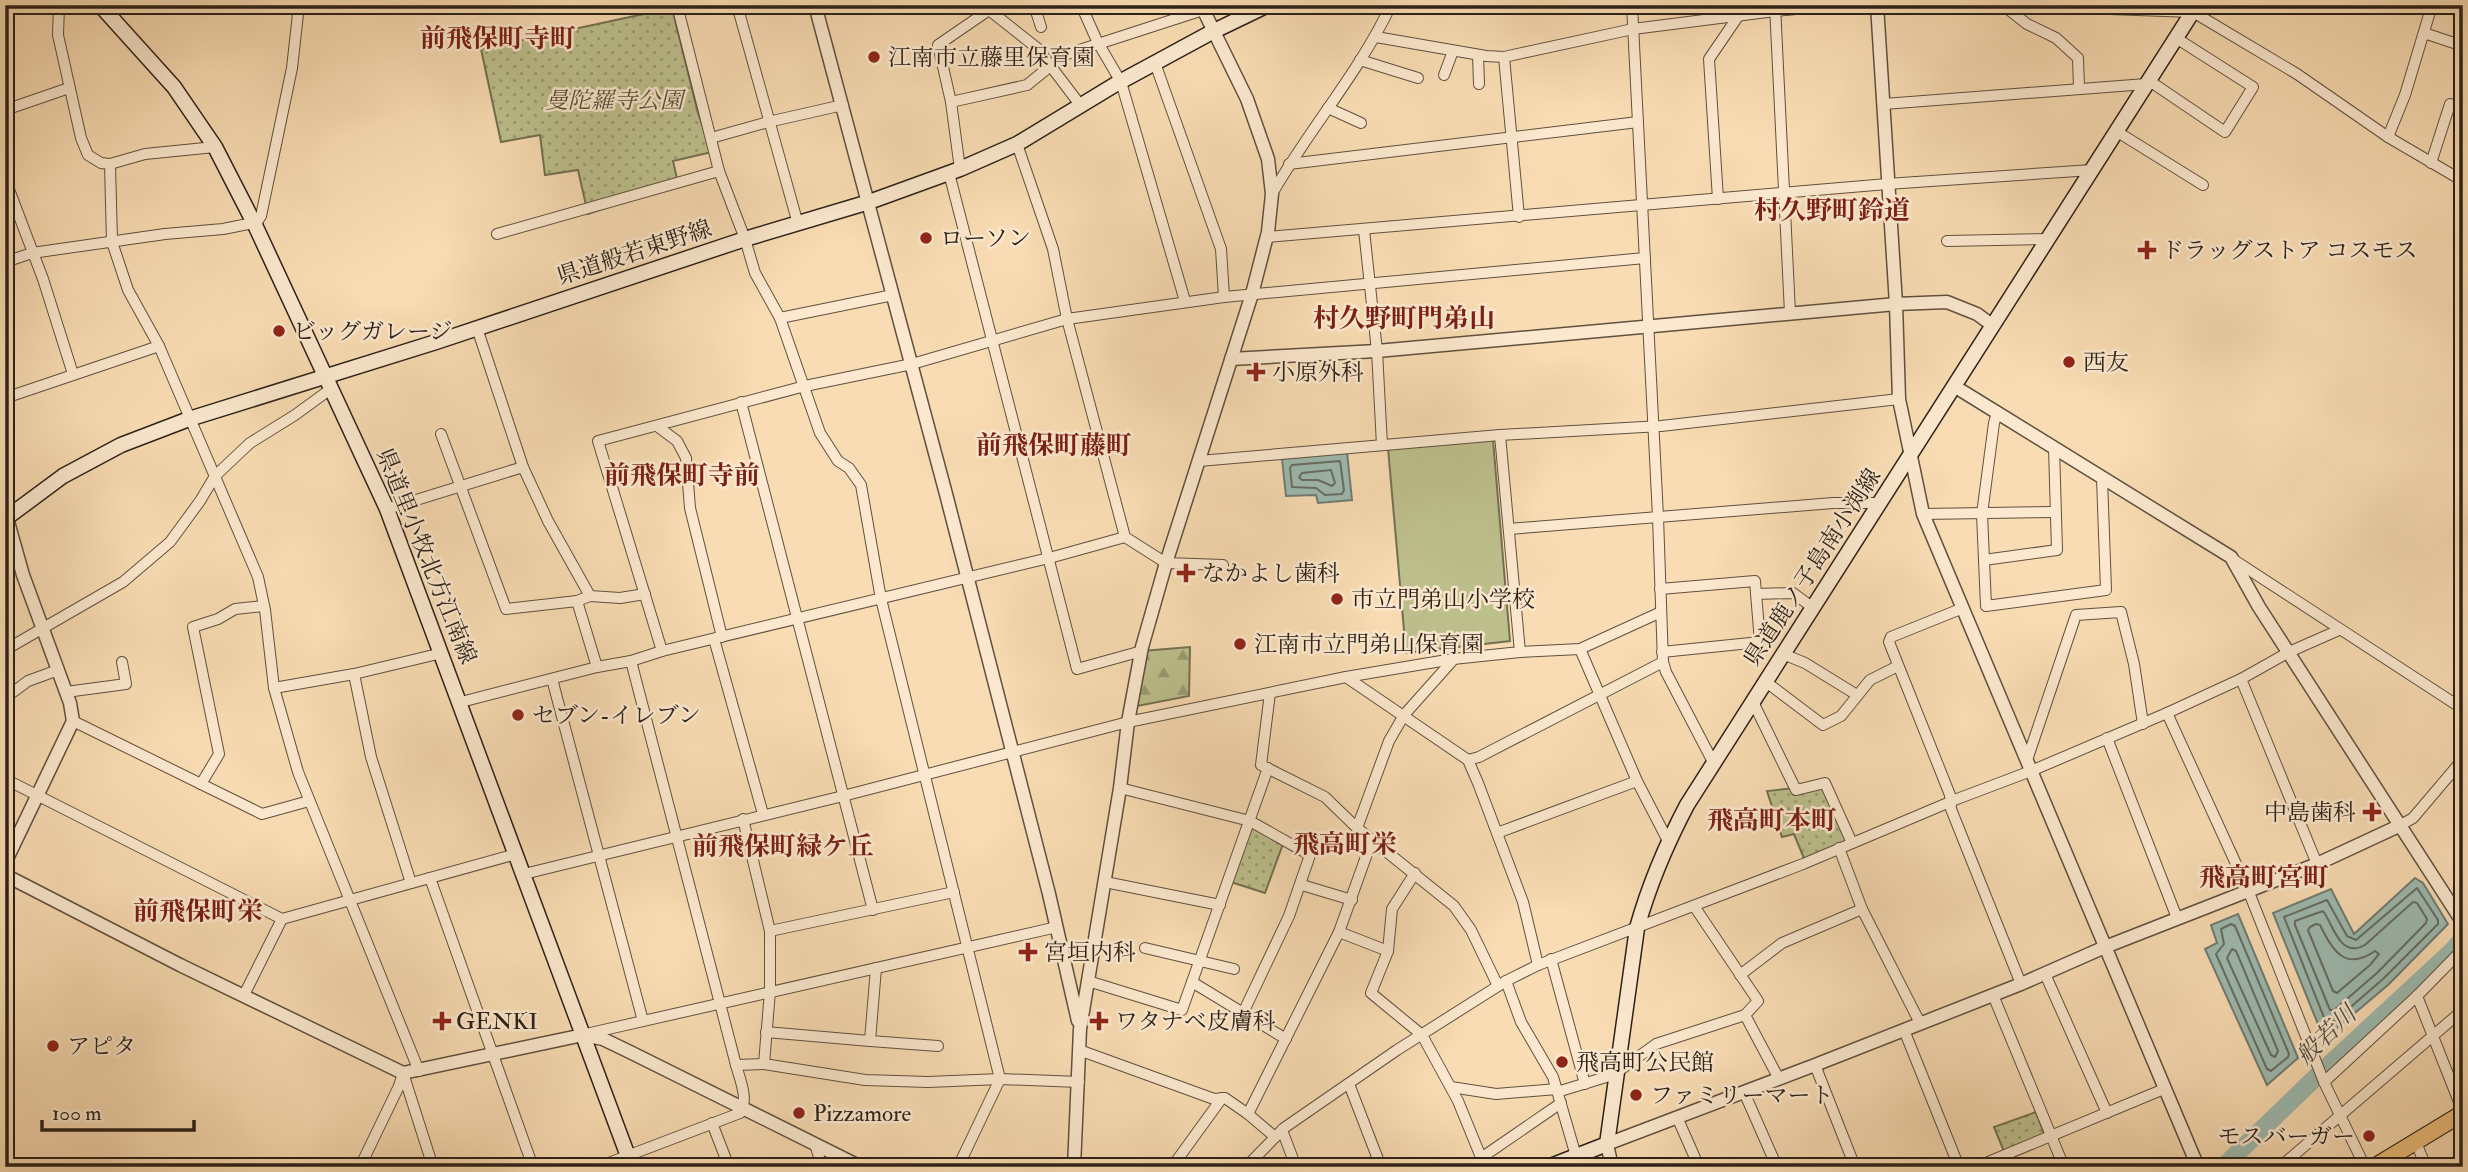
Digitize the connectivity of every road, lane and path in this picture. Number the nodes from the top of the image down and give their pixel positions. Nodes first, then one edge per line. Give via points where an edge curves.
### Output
1 (58, 5) edge
2 (100, 5) edge
3 (299, 5) edge
4 (702, 5) edge
5 (737, 5) edge
6 (841, 5) edge
7 (1034, 5) edge
8 (1081, 5) edge
9 (1268, 5) edge
10 (1391, 5) edge
11 (1632, 5) edge
12 (1838, 5) edge
13 (1877, 5) edge
14 (1998, 5) edge
15 (2004, 5) edge
16 (2432, 5) edge
17 (2069, 6) edge
18 (678, 8) edge
19 (816, 8) edge
20 (985, 8) edge
21 (1202, 8) edge
22 (1775, 8) edge
23 (2195, 9) edge
24 (1739, 15) junction
25 (1041, 27) dead end
26 (1633, 29) junction
27 (1212, 32) junction
28 (2424, 33) junction
29 (1376, 37) junction
30 (2176, 38) junction
31 (1098, 43) junction
32 (2463, 46) edge
33 (1453, 51) junction
34 (1478, 55) junction
35 (1504, 57) junction
36 (1360, 60) junction
37 (1155, 63) junction
38 (1050, 65) junction
39 (1444, 75) dead end
40 (1418, 78) dead end
41 (1121, 82) junction
42 (2147, 82) junction
43 (1479, 84) dead end
44 (69, 88) junction
45 (2079, 89) junction
46 (951, 103) junction
47 (1884, 104) junction
48 (843, 105) junction
49 (1081, 106) junction
50 (1328, 108) junction
51 (2463, 108) edge
52 (5, 110) edge
53 (768, 122) junction
54 (1638, 122) junction
55 (1361, 123) dead end
56 (2116, 131) junction
57 (1510, 136) junction
58 (2388, 137) junction
59 (711, 138) junction
60 (1017, 144) junction
61 (215, 147) junction
62 (2431, 163) junction
63 (110, 164) junction
64 (1289, 164) junction
65 (2092, 170) junction
66 (719, 171) junction
67 (954, 171) junction
68 (5, 179) edge
69 (2463, 181) edge
70 (1888, 184) junction
71 (2203, 185) dead end
72 (1785, 193) junction
73 (1272, 194) junction
74 (1718, 199) junction
75 (869, 202) junction
76 (1643, 206) junction
77 (1519, 216) junction
78 (254, 224) junction
79 (798, 224) junction
80 (1364, 230) junction
81 (497, 234) dead end
82 (1266, 237) junction
83 (745, 239) junction
84 (2048, 239) junction
85 (1947, 241) dead end
86 (112, 242) junction
87 (32, 253) junction
88 (1645, 258) junction
89 (5, 262) edge
90 (1370, 283) junction
91 (1252, 294) junction
92 (893, 295) junction
93 (1224, 297) junction
94 (1185, 301) junction
95 (1896, 304) junction
96 (1790, 313) junction
97 (780, 318) junction
98 (1067, 320) junction
99 (1992, 325) junction
100 (1647, 326) junction
101 (477, 328) junction
102 (992, 341) junction
103 (159, 346) junction
104 (1377, 351) junction
105 (1231, 359) junction
106 (912, 364) junction
107 (73, 374) junction
108 (328, 382) junction
109 (804, 386) junction
110 (1954, 386) junction
111 (5, 398) edge
112 (1899, 399) junction
113 (741, 402) junction
114 (1997, 413) junction
115 (189, 419) junction
116 (657, 426) junction
117 (1653, 426) junction
118 (441, 434) dead end
119 (1500, 436) junction
120 (1382, 446) junction
121 (2054, 448) junction
122 (1910, 456) junction
123 (1199, 461) junction
124 (523, 467) junction
125 (215, 476) junction
126 (2102, 478) junction
127 (459, 487) junction
128 (1879, 503) junction
129 (387, 509) junction
130 (1983, 512) junction
131 (2056, 512) junction
132 (1923, 514) junction
133 (6, 515) edge
134 (1658, 517) junction
135 (1509, 529) junction
136 (1125, 537) junction
137 (2231, 557) junction
138 (1047, 559) junction
139 (1984, 560) junction
140 (1166, 563) junction
141 (1223, 565) dead end
142 (966, 578) junction
143 (2262, 578) junction
144 (2245, 582) junction
145 (1660, 589) junction
146 (645, 594) junction
147 (1756, 594) junction
148 (590, 596) junction
149 (881, 599) junction
150 (577, 601) junction
151 (264, 606) junction
152 (1812, 607) junction
153 (1963, 608) junction
154 (1661, 612) junction
155 (799, 620) junction
156 (42, 629) junction
157 (2339, 630) junction
158 (718, 638) junction
159 (1580, 649) junction
160 (5, 650) edge
161 (663, 651) junction
162 (1142, 651) junction
163 (1520, 652) junction
164 (2289, 652) junction
165 (442, 653) junction
166 (1783, 654) junction
167 (1663, 657) junction
168 (1453, 659) junction
169 (631, 661) junction
170 (122, 662) dead end
171 (1898, 666) junction
172 (597, 667) junction
173 (58, 670) junction
174 (354, 674) junction
175 (1346, 677) junction
176 (2241, 679) junction
177 (552, 680) junction
178 (1766, 682) junction
179 (274, 688) junction
180 (66, 692) junction
181 (1270, 693) junction
182 (1600, 694) junction
183 (1857, 695) junction
184 (5, 698) edge
185 (461, 702) junction
186 (1753, 702) junction
187 (2463, 709) edge
188 (2167, 713) junction
189 (1404, 715) junction
190 (74, 721) junction
191 (1128, 722) junction
192 (2143, 724) junction
193 (2107, 738) junction
194 (1012, 752) junction
195 (2463, 759) edge
196 (1468, 760) junction
197 (1713, 762) junction
198 (2029, 765) junction
199 (1268, 768) junction
200 (925, 774) junction
201 (5, 779) edge
202 (1637, 781) junction
203 (201, 784) junction
204 (1120, 788) junction
205 (38, 796) junction
206 (844, 796) junction
207 (309, 801) junction
208 (1950, 802) junction
209 (763, 814) junction
210 (743, 820) junction
211 (1250, 821) junction
212 (2401, 825) junction
213 (1357, 828) junction
214 (1497, 833) junction
215 (678, 836) junction
216 (1372, 840) junction
217 (1668, 841) junction
218 (1852, 843) junction
219 (1839, 848) junction
220 (516, 854) junction
221 (599, 856) junction
222 (5, 863) edge
223 (2317, 864) junction
224 (1415, 873) junction
225 (524, 874) junction
226 (5, 875) edge
227 (430, 878) junction
228 (1105, 882) junction
229 (411, 883) junction
230 (1302, 885) junction
231 (2248, 890) junction
232 (954, 892) junction
233 (349, 900) junction
234 (1352, 900) junction
235 (1220, 905) junction
236 (1694, 906) junction
237 (1862, 909) junction
238 (873, 910) junction
239 (2177, 918) junction
240 (282, 919) junction
241 (2461, 920) edge
242 (1056, 928) junction
243 (1637, 928) junction
244 (770, 931) junction
245 (1339, 932) junction
246 (967, 947) junction
247 (2105, 947) junction
248 (1145, 948) dead end
249 (2463, 949) edge
250 (1388, 951) junction
251 (1551, 959) junction
252 (1200, 960) junction
253 (1538, 965) junction
254 (876, 968) junction
255 (1234, 969) dead end
256 (2045, 974) junction
257 (1740, 975) junction
258 (1088, 981) junction
259 (1192, 982) junction
260 (1502, 984) junction
261 (2021, 984) junction
262 (770, 991) junction
263 (244, 995) junction
264 (1993, 995) junction
265 (2417, 996) junction
266 (719, 1003) junction
267 (2463, 1010) edge
268 (1243, 1013) junction
269 (1745, 1015) junction
270 (643, 1021) junction
271 (1920, 1023) junction
272 (1080, 1028) junction
273 (1904, 1030) junction
274 (766, 1032) junction
275 (583, 1035) junction
276 (1422, 1035) junction
277 (2433, 1037) junction
278 (1286, 1039) junction
279 (870, 1041) junction
280 (938, 1046) dead end
281 (1079, 1050) junction
282 (492, 1055) junction
283 (764, 1064) junction
284 (736, 1065) junction
285 (1815, 1065) junction
286 (419, 1071) junction
287 (402, 1073) junction
288 (1616, 1074) junction
289 (1000, 1079) junction
290 (1779, 1079) junction
291 (1079, 1082) junction
292 (2324, 1082) junction
293 (1349, 1084) junction
294 (1584, 1084) junction
295 (1451, 1087) junction
296 (2164, 1089) junction
297 (1744, 1092) junction
298 (1558, 1095) junction
299 (1222, 1098) junction
300 (743, 1107) junction
301 (2108, 1113) junction
302 (2463, 1113) edge
303 (1248, 1114) junction
304 (2341, 1116) junction
305 (1677, 1117) junction
306 (712, 1123) junction
307 (1279, 1134) junction
308 (2052, 1136) junction
309 (815, 1144) junction
310 (1607, 1144) junction
311 (2417, 1145) dead end
312 (1576, 1156) junction
313 (630, 1161) edge
314 (1483, 1162) edge
315 (360, 1167) edge
316 (433, 1167) edge
317 (533, 1167) edge
318 (598, 1167) edge
319 (729, 1167) edge
320 (822, 1167) edge
321 (861, 1167) edge
322 (958, 1167) edge
323 (1074, 1167) edge
324 (1172, 1167) edge
325 (1246, 1167) edge
326 (1296, 1167) edge
327 (1381, 1167) edge
328 (1548, 1167) edge
329 (1612, 1167) edge
330 (1699, 1167) edge
331 (1777, 1167) edge
332 (1855, 1167) edge
333 (1959, 1167) edge
334 (1976, 1167) edge
335 (2064, 1167) edge
336 (2198, 1167) edge
337 (2280, 1167) edge
338 (2365, 1167) edge
339 (2374, 1167) edge
340 (2426, 1167) edge

1 - 44 street via 58,35
2 - 61 main road, 県道里小牧北方江南線 via 174,87
3 - 78 street via 292,68 261,216
4 - 18 street
5 - 53 street
6 - 19 street
7 - 25 street
8 - 31 street
9 - 27 main road, 県道般若東野線
10 - 29 street
11 - 26 street
12 - 22 street
13 - 47 street
14 - 15 street
15 - 17 street
15 - 45 street via 2078,58
16 - 28 street
17 - 23 street
18 - 59 street
19 - 48 street
20 - 38 street via 1037,48
20 - 46 street via 939,45
21 - 27 street
21 - 31 street
22 - 24 street
22 - 72 street
23 - 30 main road, 県道鹿ノ子島南小渕線
23 - 58 street
24 - 26 street
24 - 74 street via 1709,59
26 - 35 street
26 - 54 street
27 - 37 main road, 県道般若東野線
27 - 73 street via 1247,99 1268,159
28 - 32 street
28 - 58 street
29 - 33 street
29 - 36 street
30 - 42 main road, 県道鹿ノ子島南小渕線
30 - 42 street via 2253,87 2225,132
31 - 38 street
31 - 41 street
33 - 34 street
33 - 39 street
34 - 35 street
34 - 43 street
35 - 57 street
36 - 40 street
36 - 50 street
37 - 41 main road, 県道般若東野線
37 - 93 street via 1221,249
38 - 46 street via 1027,85
38 - 49 street
41 - 49 main road, 県道般若東野線
41 - 94 street
42 - 45 street
42 - 56 main road, 県道鹿ノ子島南小渕線
44 - 52 street
44 - 63 street via 88,155
45 - 47 street
46 - 67 street
47 - 70 street
48 - 53 street
48 - 75 street
49 - 60 main road, 県道般若東野線
50 - 55 street
50 - 64 street
51 - 62 street via 2450,104
53 - 59 street
53 - 79 street
54 - 57 street
54 - 76 street
56 - 65 main road, 県道鹿ノ子島南小渕線
56 - 71 street
57 - 64 street
57 - 77 street
58 - 62 street
59 - 66 street
60 - 67 main road, 県道般若東野線
60 - 98 street via 1053,249
61 - 63 street via 145,154
61 - 78 main road, 県道里小牧北方江南線
62 - 69 street
63 - 86 street
64 - 73 street
65 - 70 street
65 - 84 main road, 県道鹿ノ子島南小渕線
66 - 81 street
66 - 83 street
67 - 75 main road, 県道般若東野線
67 - 102 street
68 - 87 street
70 - 72 street
70 - 95 street
72 - 74 street
72 - 96 street
73 - 82 street
74 - 76 street
75 - 79 main road, 県道般若東野線
75 - 92 street
76 - 77 street
76 - 88 street
77 - 80 street
78 - 86 street
78 - 108 main road, 県道里小牧北方江南線
79 - 83 main road, 県道般若東野線
80 - 82 street
80 - 90 street
82 - 91 street
83 - 97 street via 755,273
83 - 101 main road, 県道般若東野線
84 - 85 street
84 - 99 main road, 県道鹿ノ子島南小渕線
86 - 87 street
86 - 103 street via 128,290
87 - 89 street
87 - 107 street
88 - 90 street
88 - 100 street
90 - 91 street
90 - 104 street
91 - 93 street
91 - 105 street
92 - 97 street
92 - 106 street
93 - 94 street
94 - 98 street
95 - 96 street
95 - 99 street via 1947,302
95 - 112 street
96 - 100 street
97 - 109 street
98 - 102 street
98 - 136 street
99 - 110 main road, 県道鹿ノ子島南小渕線
100 - 104 street
100 - 117 street
101 - 108 main road, 県道般若東野線
101 - 124 street
102 - 106 street
102 - 138 street
103 - 107 street
103 - 115 street
104 - 105 street
104 - 120 street
105 - 123 street
106 - 109 street
106 - 142 street
107 - 111 street
108 - 115 main road, 県道般若東野線
108 - 125 street via 295,415 250,443
108 - 129 main road, 県道里小牧北方江南線
109 - 113 street
109 - 149 street via 820,433 861,485
110 - 114 street
110 - 122 main road, 県道鹿ノ子島南小渕線
112 - 117 street
112 - 122 street
113 - 116 street
113 - 155 street
114 - 121 street
114 - 130 street
115 - 125 street
115 - 133 main road, 県道般若東野線 via 121,445 63,476
116 - 146 street via 598,441
116 - 158 street via 677,442 686,458 690,508
117 - 119 street
117 - 134 street
118 - 127 street
119 - 120 street
119 - 135 street
120 - 123 street
121 - 126 street
121 - 131 street
122 - 128 main road, 県道鹿ノ子島南小渕線
122 - 132 street
123 - 140 street
124 - 127 street
124 - 148 street
125 - 151 street via 258,577
125 - 156 street via 170,542 123,582
126 - 137 street
126 - 139 street via 2106,590 1986,606
127 - 129 street
127 - 150 street via 506,609
128 - 134 street
128 - 152 main road, 県道鹿ノ子島南小渕線
129 - 165 main road, 県道里小牧北方江南線
130 - 131 street
130 - 132 street
130 - 139 street
131 - 139 street via 2057,550
132 - 153 street
133 - 156 street
134 - 135 street
134 - 145 street
135 - 163 street
136 - 138 street
136 - 140 street
137 - 143 street
137 - 144 street
138 - 142 street
138 - 162 street via 1077,669
140 - 141 street
140 - 162 street
142 - 149 street
142 - 194 street
143 - 144 street
143 - 157 street
144 - 164 street
145 - 147 street via 1755,581
145 - 154 street
146 - 148 street
146 - 161 street
147 - 152 street via 1793,593
147 - 167 street via 1760,642
148 - 150 street
149 - 155 street
149 - 200 street
150 - 172 street
151 - 179 street
151 - 203 street via 236,609 193,627 219,754
152 - 166 main road, 県道鹿ノ子島南小渕線
153 - 171 street via 1891,636
153 - 198 street
154 - 159 street
154 - 167 street
155 - 158 street
155 - 206 street
156 - 160 street
156 - 173 street
157 - 164 street
157 - 187 street
158 - 161 street
158 - 209 street
159 - 163 street
159 - 182 street
161 - 169 street
162 - 191 street
163 - 168 street
164 - 176 street
164 - 212 street
165 - 174 street
165 - 185 main road, 県道里小牧北方江南線
166 - 178 main road, 県道鹿ノ子島南小渕線
166 - 183 street
167 - 182 street
167 - 197 street via 1666,672
168 - 175 street
168 - 189 street
169 - 172 street
169 - 215 street
170 - 180 street via 126,684
171 - 183 street via 1870,680
171 - 208 street
172 - 177 street
173 - 180 street
173 - 184 street via 29,681
174 - 179 street
174 - 229 street via 372,757
175 - 181 street
175 - 189 street
176 - 188 street
176 - 223 street
177 - 185 street
177 - 221 street
178 - 183 street via 1823,725 1841,716
178 - 186 main road, 県道鹿ノ子島南小渕線
179 - 207 street
180 - 190 street
181 - 191 street
181 - 199 street via 1261,765
182 - 196 street
182 - 202 street
185 - 220 main road, 県道里小牧北方江南線
186 - 197 main road, 県道鹿ノ子島南小渕線
186 - 218 street via 1796,790 1825,783
188 - 192 street
188 - 231 street
189 - 196 street
189 - 213 street via 1389,741
190 - 203 street
190 - 205 street
191 - 194 street
191 - 204 street
192 - 193 street
192 - 198 street via 2121,612 2076,615
193 - 198 street
193 - 239 street
194 - 200 street
194 - 242 street
195 - 212 street via 2413,818
196 - 214 street
197 - 217 main road, 県道鹿ノ子島南小渕線
198 - 208 street
198 - 247 street
199 - 211 street
199 - 213 street via 1325,797
200 - 206 street
200 - 232 street
201 - 205 street
202 - 214 street
202 - 217 street
203 - 207 street via 262,814
204 - 211 street
204 - 228 street
205 - 222 street
205 - 240 street
206 - 209 street
206 - 238 street
207 - 233 street
208 - 218 street
208 - 261 street
209 - 210 street
210 - 215 street
210 - 244 street
211 - 230 street via 1310,855
211 - 235 street
212 - 223 street
212 - 241 street
213 - 216 street
214 - 253 street via 1523,902
215 - 221 street
215 - 266 street
216 - 224 street
216 - 234 street
217 - 243 main road, 県道鹿ノ子島南小渕線
218 - 219 street
219 - 236 street
219 - 237 street
220 - 225 main road, 県道里小牧北方江南線
220 - 227 street
221 - 225 street
221 - 270 street
223 - 231 street
224 - 250 street via 1392,909
224 - 260 street via 1454,906
225 - 275 main road, 県道里小牧北方江南線
226 - 263 street
227 - 229 street
227 - 282 street
228 - 235 street
228 - 258 street
229 - 233 street
230 - 234 street
230 - 268 street
231 - 239 street
231 - 292 street
232 - 238 street
232 - 246 street
233 - 240 street
233 - 286 street
234 - 245 street
235 - 252 street
236 - 243 street
236 - 257 street
237 - 257 street via 1783,943
237 - 271 street
238 - 244 street
239 - 247 street
240 - 263 street
242 - 246 street
242 - 272 street
243 - 251 street
243 - 288 main road, 県道鹿ノ子島南小渕線
244 - 262 street
245 - 250 street
245 - 278 street
246 - 254 street
246 - 289 street
247 - 256 street
247 - 296 street
248 - 252 street
249 - 265 street
250 - 276 street via 1371,993
251 - 253 street
251 - 294 street
252 - 255 street
252 - 259 street
253 - 260 street
254 - 262 street
254 - 279 street
256 - 261 street
256 - 301 street
257 - 269 street via 1758,1001
258 - 259 street via 1182,1010
258 - 272 street
259 - 268 street
260 - 276 street
260 - 298 street via 1553,1077
261 - 264 street
262 - 266 street
262 - 274 street
263 - 287 street
264 - 271 street
264 - 308 street
265 - 277 street
265 - 292 street
266 - 270 street
266 - 284 street
267 - 277 street
268 - 278 street
269 - 288 street via 1656,1044
269 - 290 street
270 - 275 street
271 - 273 street
272 - 281 street
273 - 285 street
273 - 333 street
274 - 279 street
274 - 283 street
275 - 282 street
275 - 300 street via 612,1044
275 - 313 main road, 県道里小牧北方江南線
276 - 293 street
276 - 295 street
277 - 302 street
277 - 304 street
278 - 303 street
279 - 280 street
281 - 291 street
281 - 299 street
282 - 286 street
282 - 317 street
283 - 284 street
283 - 289 street via 864,1080
284 - 300 street
285 - 290 street
285 - 332 street
286 - 287 street
287 - 315 street
287 - 316 street
288 - 294 street
288 - 310 main road, 県道鹿ノ子島南小渕線
289 - 291 street
289 - 322 street
290 - 297 street
291 - 323 street
292 - 304 street
293 - 307 street
293 - 327 street
294 - 298 street
295 - 298 street via 1496,1094
295 - 314 street
296 - 301 street
296 - 336 street
297 - 305 street
297 - 331 street
298 - 312 street
298 - 314 street
299 - 303 street
299 - 324 street
300 - 306 street via 740,1113
300 - 309 street
301 - 308 street
302 - 339 main road
303 - 307 street
304 - 337 street
304 - 338 street
305 - 310 street
305 - 330 street
306 - 313 street
306 - 319 street
307 - 325 street
307 - 326 street
308 - 334 street
308 - 335 street
309 - 320 street
309 - 321 street
310 - 312 main road
310 - 329 street
311 - 340 street
312 - 328 main road
313 - 318 street

